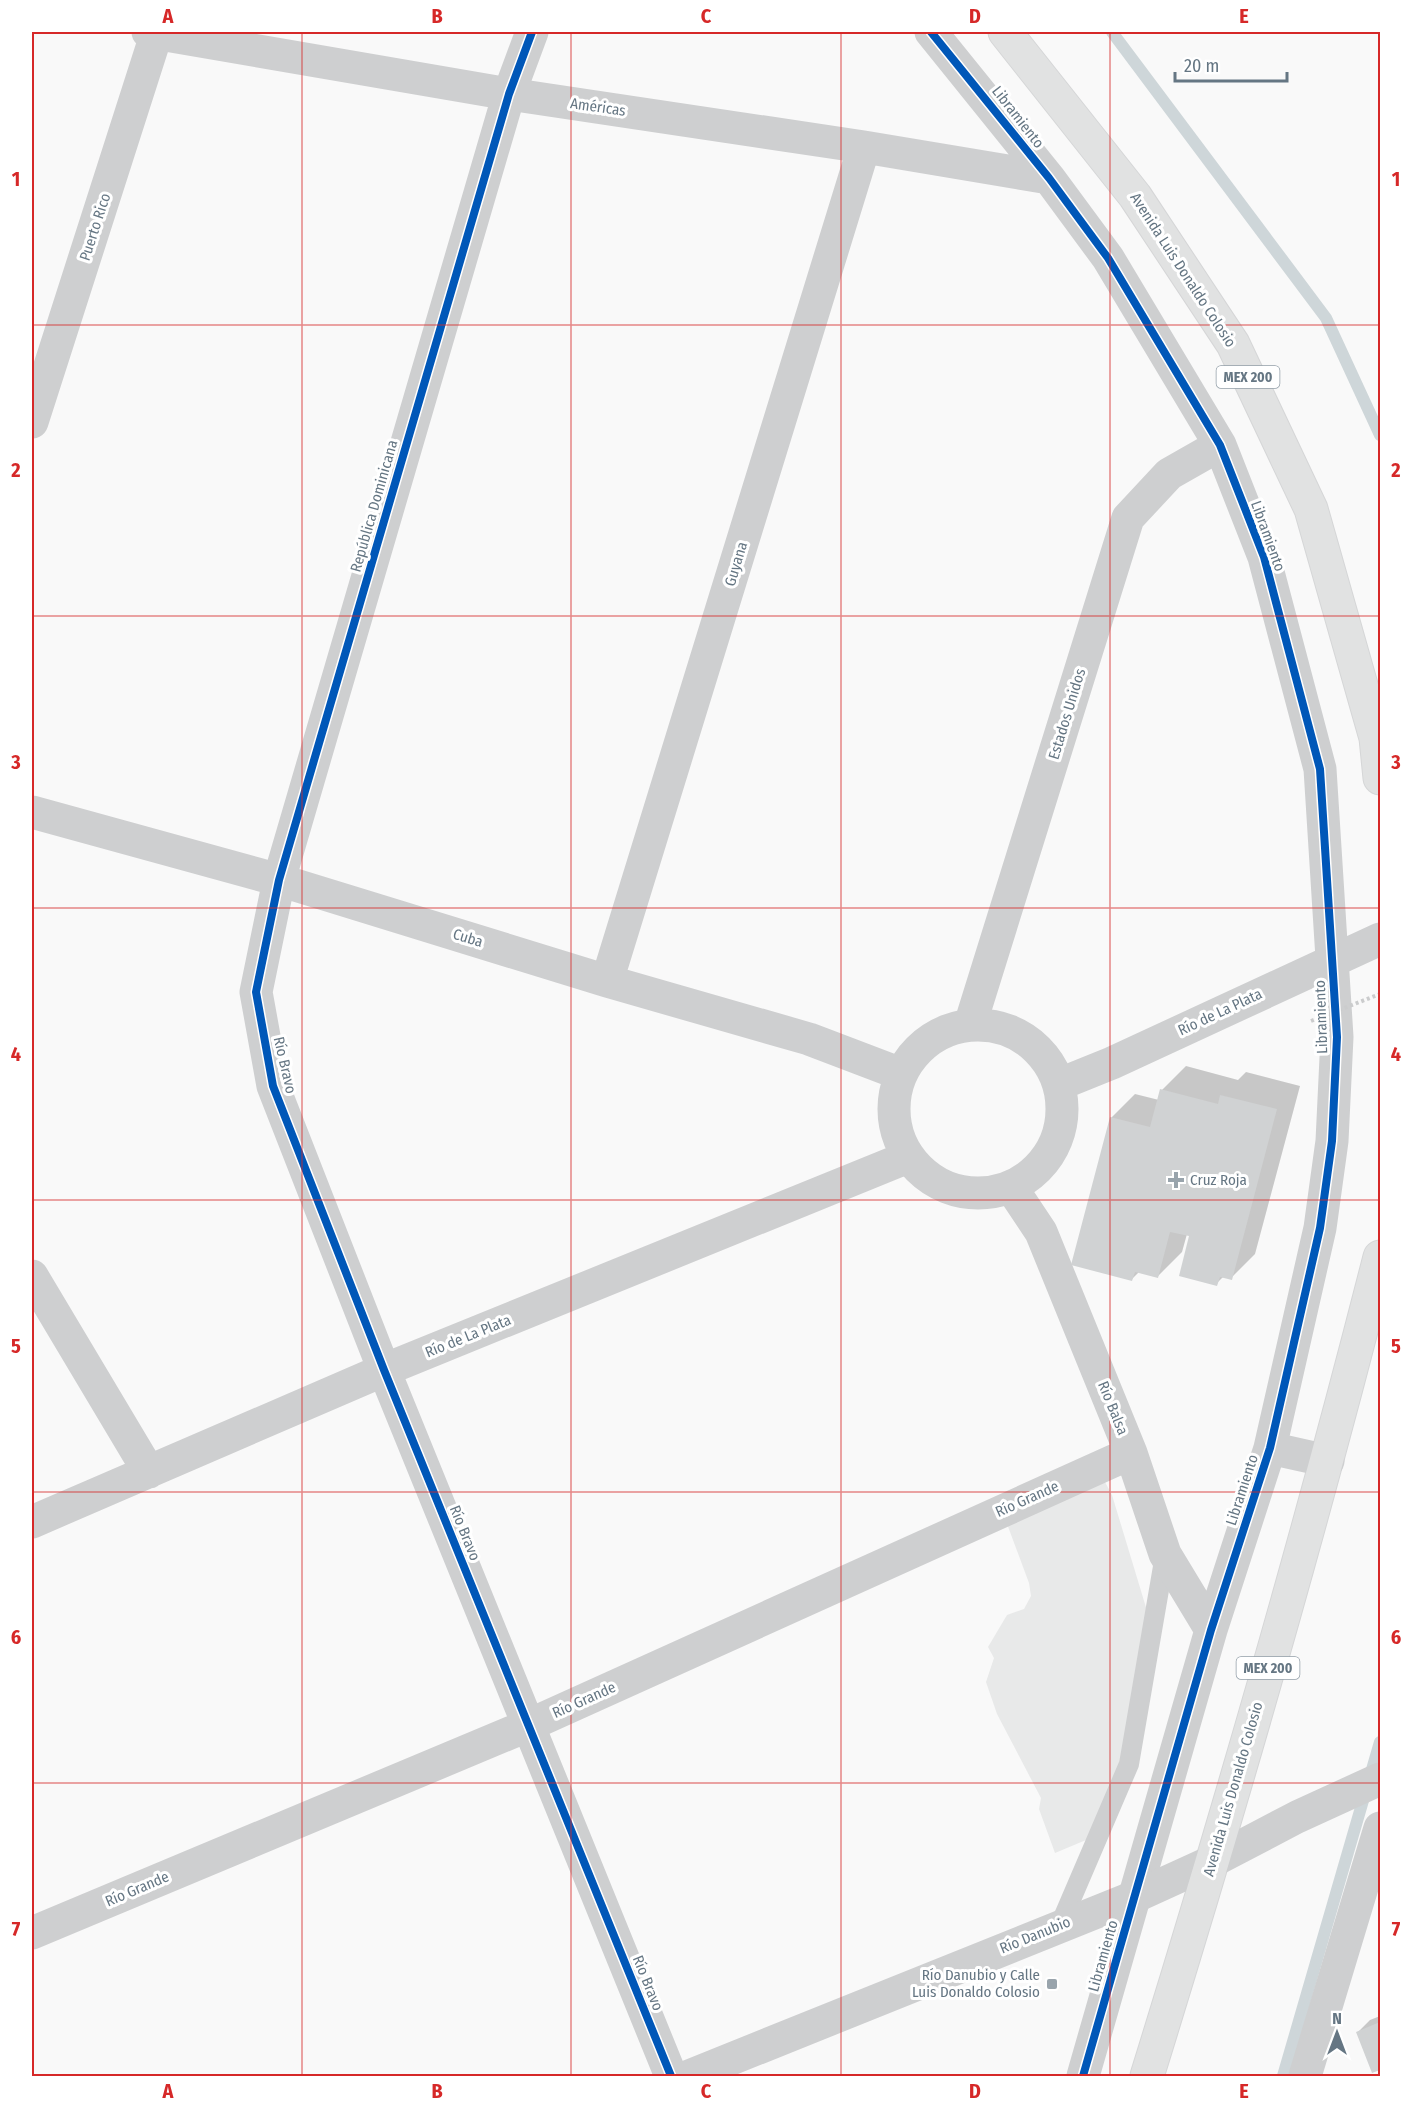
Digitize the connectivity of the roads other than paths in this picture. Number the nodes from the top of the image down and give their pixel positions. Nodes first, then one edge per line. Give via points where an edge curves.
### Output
1 (154, 32) edge
2 (532, 32) edge
3 (931, 32) edge
4 (1005, 32) edge
5 (509, 93) junction
6 (864, 147) junction
7 (1049, 178) junction
8 (32, 422) edge
9 (1220, 445) junction
10 (1380, 778) edge
11 (32, 812) edge
12 (279, 880) junction
13 (1380, 939) edge
14 (1332, 960) junction
15 (607, 981) junction
16 (256, 992) joint
17 (970, 1024) junction
18 (901, 1074) junction
19 (1060, 1084) junction
20 (908, 1157) junction
21 (1011, 1187) junction
22 (1380, 1257) edge
23 (32, 1276) edge
24 (384, 1370) junction
25 (1270, 1448) junction
26 (1131, 1453) junction
27 (1328, 1461) junction
28 (149, 1472) junction
29 (32, 1522) edge
30 (1165, 1554) junction
31 (1211, 1630) junction
32 (529, 1725) junction
33 (1380, 1779) edge
34 (1380, 1828) edge
35 (1213, 1861) junction
36 (1134, 1897) junction
37 (1060, 1925) junction
38 (32, 1933) edge
39 (671, 2076) edge
40 (689, 2076) edge
41 (1083, 2076) edge
42 (1147, 2076) edge
43 (1305, 2076) edge

1 - 5 street, Américas
1 - 8 street, Puerto Rico
2 - 5 street, República Dominicana
3 - 7 street, Libramiento
4 - 10 main road, Avenida Luis Donaldo Colosio / MEX 200 via 1135,196 1233,344 1311,509 1376,738
5 - 6 street, Américas
5 - 12 street, República Dominicana
6 - 7 street, Américas
6 - 15 street, Guyana
7 - 9 street, Libramiento via 1108,258
9 - 14 street, Libramiento via 1264,557 1320,769
9 - 17 street, Estados Unidos via 1169,474 1128,518
11 - 12 street, Cuba
12 - 15 street, Cuba
12 - 16 street, República Dominicana
13 - 14 street, Río de La Plata
14 - 19 street, Río de La Plata
14 - 25 street, Libramiento via 1337,1037 1332,1141 1320,1228
15 - 18 street, Cuba via 809,1039
16 - 24 street, Río Bravo via 273,1086
17 - 18 street via 941,1032 917,1050
17 - 19 street via 1008,1030 1041,1051
18 - 20 street via 894,1102 896,1131
19 - 21 street via 1064,1108 1053,1148 1033,1174
20 - 21 street via 928,1177 954,1190 983,1194
20 - 24 street, Río de La Plata
21 - 26 street, Río Balsa via 1041,1232
22 - 27 main road, Avenida Luis Donaldo Colosio / MEX 200
23 - 28 street
24 - 28 street, Río de La Plata
24 - 32 street, Río Bravo
25 - 27 street
25 - 31 street, Libramiento
26 - 30 street, Río Balsa
26 - 32 street, Río Grande
27 - 35 main road, Avenida Luis Donaldo Colosio / MEX 200
28 - 29 street, Río de La Plata
30 - 31 street, Río Balsa
30 - 37 lane via 1129,1764
31 - 36 street, Libramiento
32 - 38 street, Río Grande
32 - 39 street, Río Bravo
33 - 35 street, Río Danubio
34 - 43 street
35 - 36 street, Río Danubio
35 - 42 main road, Avenida Luis Donaldo Colosio / MEX 200
36 - 37 street, Río Danubio
36 - 41 street, Libramiento
37 - 40 street, Río Danubio

